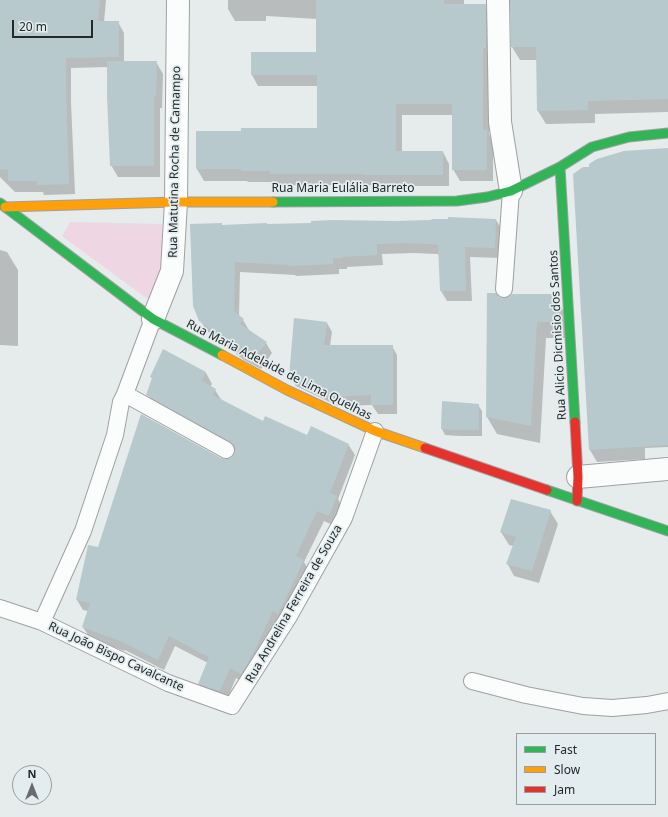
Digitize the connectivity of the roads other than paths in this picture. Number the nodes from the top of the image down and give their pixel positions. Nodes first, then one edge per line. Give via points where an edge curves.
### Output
1 (178, 0) edge
2 (498, 0) edge
3 (668, 133) edge
4 (560, 167) junction
5 (511, 191) junction
6 (176, 202) junction
7 (3, 205) edge
8 (504, 289) dead end
9 (153, 319) junction
10 (125, 394) junction
11 (375, 431) junction
12 (226, 450) dead end
13 (668, 469) edge
14 (578, 477) junction
15 (577, 501) junction
16 (668, 531) edge
17 (0, 608) edge
18 (42, 622) junction
19 (472, 681) dead end
20 (668, 701) edge
21 (232, 706) joint

1 - 6 street, Rua Matutina Rocha de Camampo
2 - 5 street via 500,122
3 - 4 street, Rua Maria Eulália Barreto via 628,137 592,147
4 - 5 street, Rua Maria Eulália Barreto
4 - 14 street, Rua Alicio Dicmisio dos Santos
5 - 6 street, Rua Maria Eulália Barreto via 457,201
5 - 8 lane
6 - 7 street, Rua Maria Eulália Barreto
6 - 9 street, Rua Matutina Rocha de Camampo via 172,271
7 - 9 street, Rua Maria Adelaide de Lima Quelhas
9 - 10 lane
9 - 11 street, Rua Maria Adelaide de Lima Quelhas via 287,390
10 - 12 lane
10 - 18 lane via 115,435 83,531
11 - 15 street, Rua Maria Adelaide de Lima Quelhas
11 - 21 lane, Rua Andrelina Ferreira de Souza via 344,518 288,618
13 - 14 street
14 - 15 street, Rua Alicio Dicmisio dos Santos
15 - 16 street, Rua Maria Adelaide de Lima Quelhas
17 - 18 lane, Rua João Bispo Cavalcante
18 - 21 lane, Rua João Bispo Cavalcante via 168,683
19 - 20 lane via 583,706 612,708

